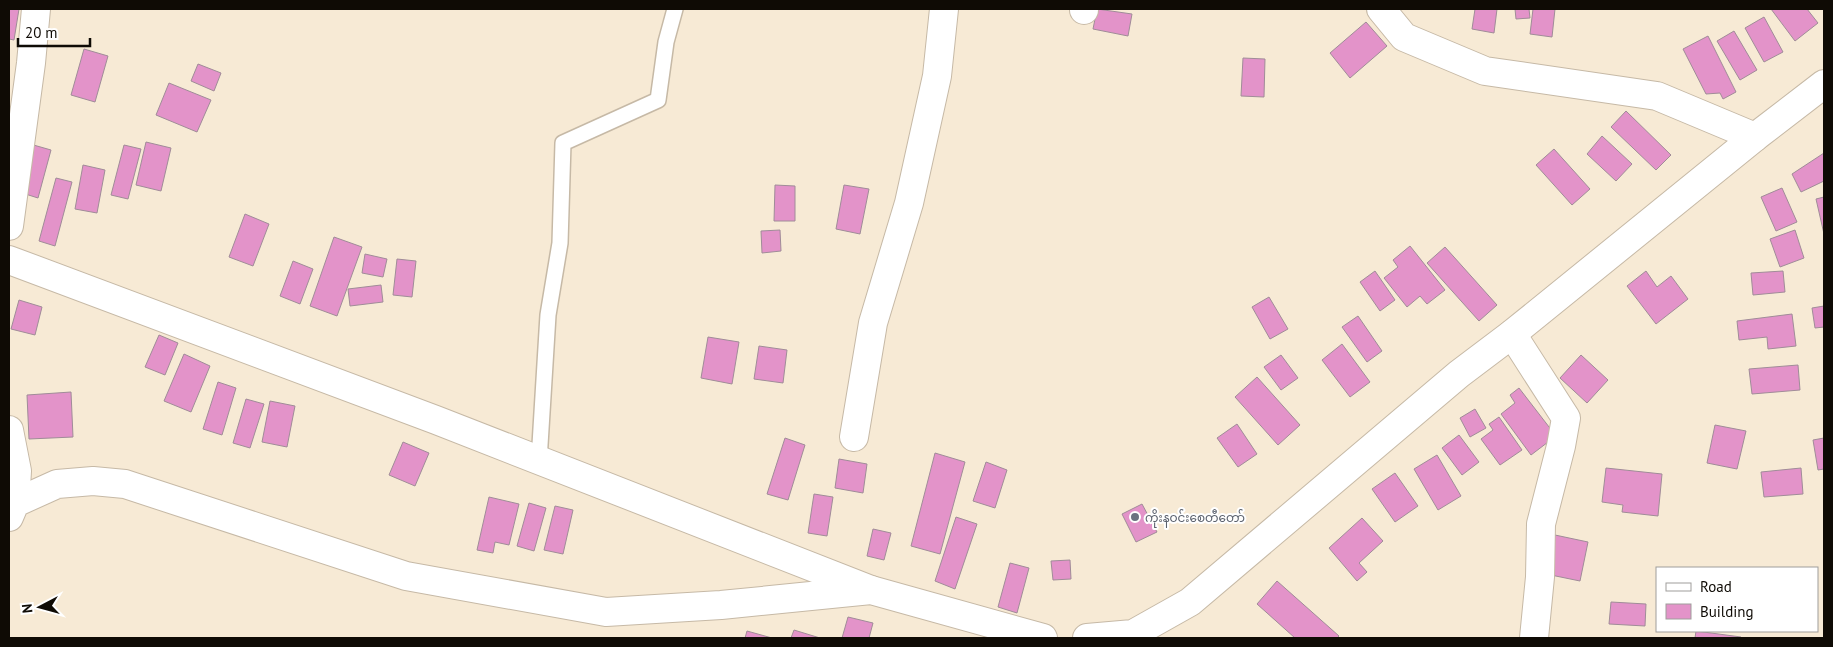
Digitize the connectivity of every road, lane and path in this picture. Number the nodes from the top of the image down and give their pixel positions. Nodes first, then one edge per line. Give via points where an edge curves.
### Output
1 (36, 9) edge
2 (675, 9) edge
3 (944, 9) edge
4 (1381, 9) edge
5 (1824, 84) edge
6 (1755, 137) junction
7 (9, 226) edge
8 (9, 260) edge
9 (1512, 334) junction
10 (9, 430) edge
11 (854, 437) dead end
12 (540, 460) junction
13 (12, 510) edge
14 (871, 590) junction
15 (1043, 638) edge
16 (1087, 638) edge
17 (1534, 638) edge

1 - 7 street via 32,63
2 - 12 lane via 666,42 658,100 563,143 560,243 548,315
3 - 11 street via 937,76 910,203 873,323
4 - 6 street via 1404,37 1486,71 1657,96
5 - 6 street
6 - 9 street
8 - 12 street
9 - 16 street via 1459,374 1190,602 1133,634
9 - 17 street via 1566,418 1541,524
10 - 13 street via 17,471
12 - 14 street
13 - 14 street via 57,484 93,481 125,484 406,576 606,612 721,606
14 - 15 street

